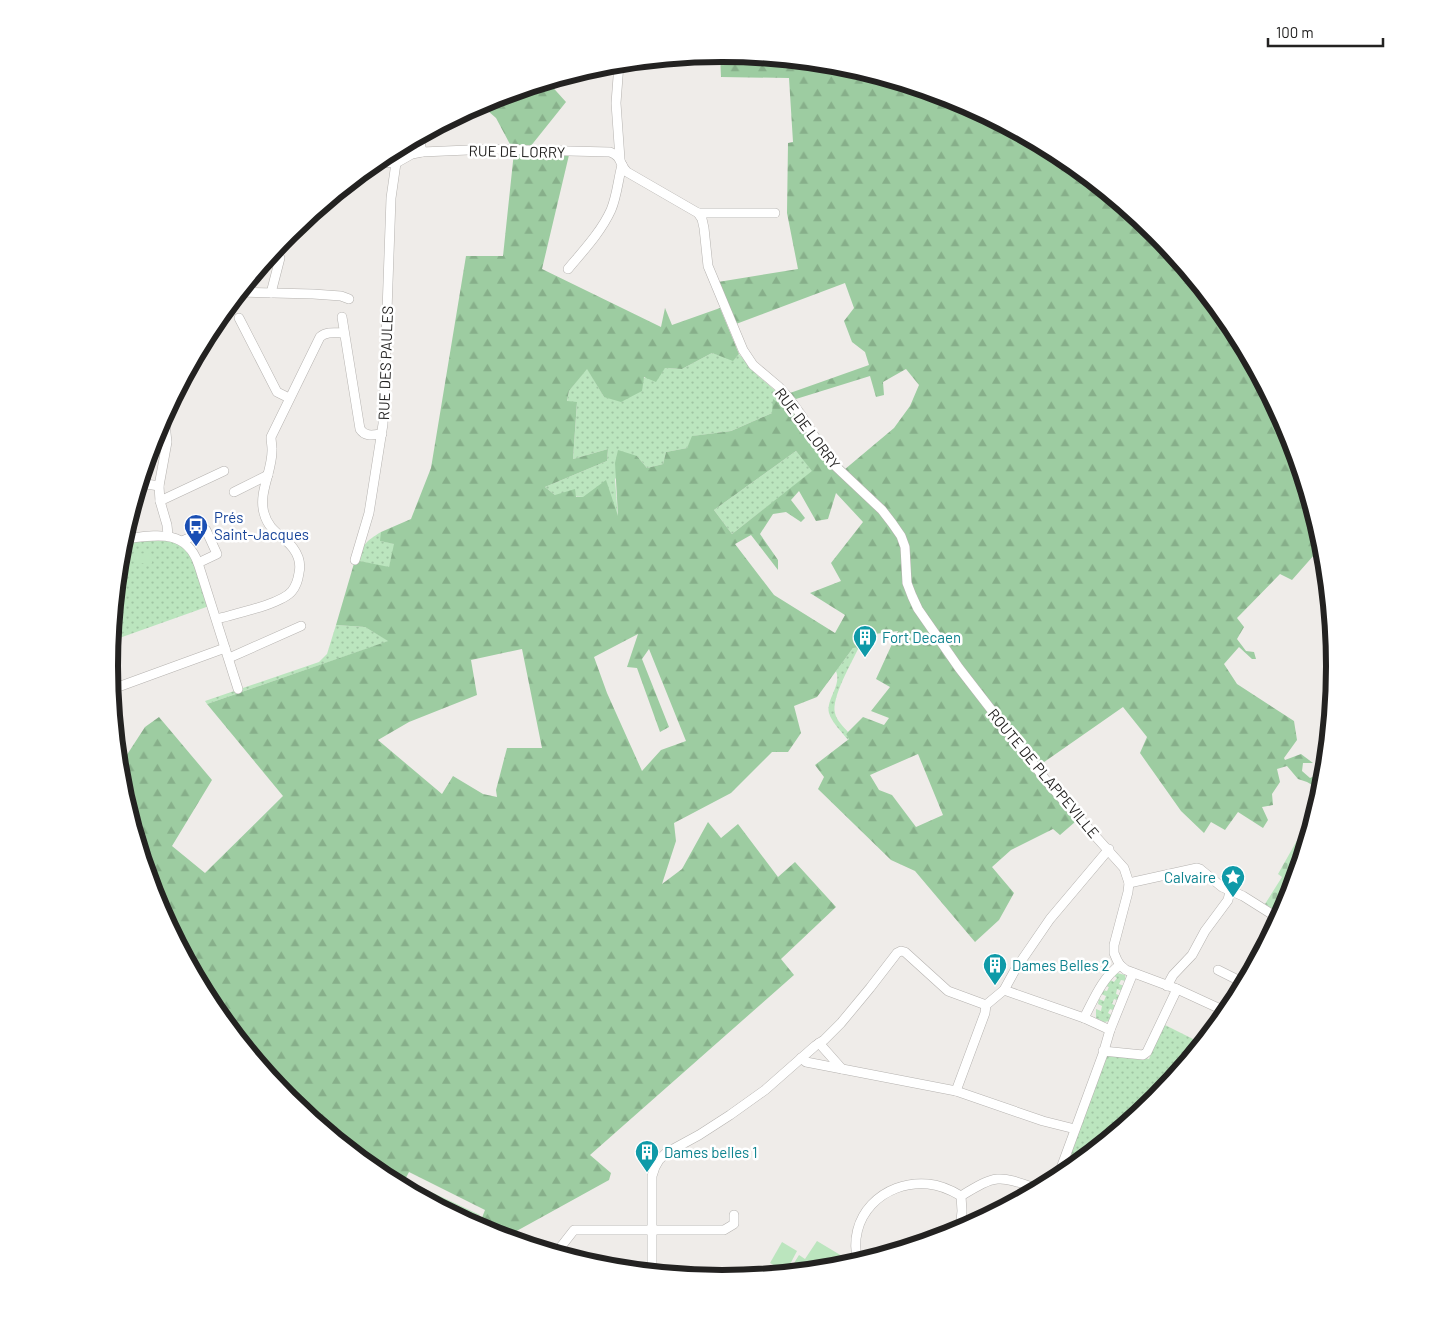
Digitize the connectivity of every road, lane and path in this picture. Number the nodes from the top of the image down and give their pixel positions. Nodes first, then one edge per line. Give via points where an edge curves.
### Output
1 (618, 72) edge
2 (420, 143) edge
3 (422, 152) junction
4 (621, 162) junction
5 (388, 163) edge
6 (396, 163) junction
7 (698, 212) junction
8 (775, 213) dead end
9 (280, 258) dead end
10 (568, 270) dead end
11 (247, 292) edge
12 (271, 294) junction
13 (349, 299) dead end
14 (342, 317) dead end
15 (239, 318) dead end
16 (344, 333) junction
17 (289, 398) junction
18 (166, 429) edge
19 (382, 434) junction
20 (224, 471) dead end
21 (268, 474) junction
22 (146, 484) edge
23 (159, 486) junction
24 (234, 492) dead end
25 (160, 501) junction
26 (168, 535) junction
27 (132, 537) edge
28 (182, 541) junction
29 (355, 560) dead end
30 (198, 563) junction
31 (906, 565) joint
32 (217, 619) junction
33 (301, 626) dead end
34 (225, 648) junction
35 (229, 658) junction
36 (119, 687) edge
37 (238, 689) dead end
38 (1109, 849) junction
39 (1129, 883) junction
40 (1230, 891) junction
41 (1272, 914) edge
42 (1120, 965) junction
43 (1218, 970) dead end
44 (1133, 973) junction
45 (1238, 980) edge
46 (1167, 986) junction
47 (1177, 989) junction
48 (1004, 990) junction
49 (986, 1006) junction
50 (1219, 1008) edge
51 (1084, 1018) junction
52 (1110, 1030) junction
53 (819, 1043) junction
54 (1103, 1051) junction
55 (801, 1058) junction
56 (842, 1069) junction
57 (956, 1091) junction
58 (1075, 1129) junction
59 (1064, 1162) joint
60 (1063, 1165) edge
61 (1030, 1186) edge
62 (961, 1196) junction
63 (734, 1215) dead end
64 (961, 1221) edge
65 (652, 1230) junction
66 (560, 1248) edge
67 (857, 1255) edge
68 (652, 1266) edge

1 - 4 street via 616,103
2 - 3 street
3 - 4 street, RUE DE LORRY via 491,148 610,152 616,154
3 - 6 street, RUE DE LORRY
4 - 7 street, RUE DE LORRY via 627,172
4 - 10 street via 612,209
5 - 6 street
6 - 19 street, RUE DES PAULES via 391,198
7 - 8 street
7 - 31 street, RUE DE LORRY via 704,228 708,266 743,350 788,397 830,461 892,523 905,547
9 - 12 street
11 - 12 street
12 - 13 street via 313,294
14 - 16 street
15 - 17 street via 277,392
16 - 17 street via 320,337
16 - 19 street via 360,429 368,435
17 - 21 street via 271,437
18 - 23 street via 167,442
19 - 29 street, RUE DES PAULES via 369,513
20 - 25 street
21 - 24 street
21 - 32 street via 264,513 268,524 294,549 300,560 298,582 282,599
22 - 23 street
23 - 25 street
25 - 26 street
26 - 27 street
26 - 28 street
28 - 30 street via 193,550
28 - 30 street via 206,530 217,554
30 - 32 street
31 - 38 street, ROUTE DE PLAPPEVILLE via 907,583 918,609 959,668 1054,790
32 - 34 street
33 - 35 street
34 - 35 street
34 - 36 street
35 - 37 street
38 - 39 street, ROUTE DE PLAPPEVILLE via 1124,868
38 - 48 street via 1050,918
39 - 40 street via 1197,868
39 - 42 street via 1114,945
40 - 41 street
40 - 46 street via 1228,900 1204,931 1192,955
42 - 44 street
42 - 51 street via 1101,985
43 - 45 street
44 - 46 street
44 - 52 street
46 - 47 street
47 - 50 street
47 - 54 street via 1147,1052
48 - 49 street
48 - 51 street
49 - 53 street via 948,991 901,951 893,956 841,1023
49 - 57 street
51 - 52 street
52 - 54 street
53 - 55 street
53 - 56 street
54 - 58 street
55 - 56 street via 806,1062
55 - 65 street via 730,1115 659,1160 652,1176
56 - 57 street
57 - 58 street
58 - 59 street
59 - 60 street
61 - 62 street via 1010,1179 994,1179
62 - 64 street
62 - 67 street via 928,1184 903,1186 879,1197 858,1226
63 - 65 street via 734,1224 724,1230
65 - 66 street via 574,1230
65 - 68 street

